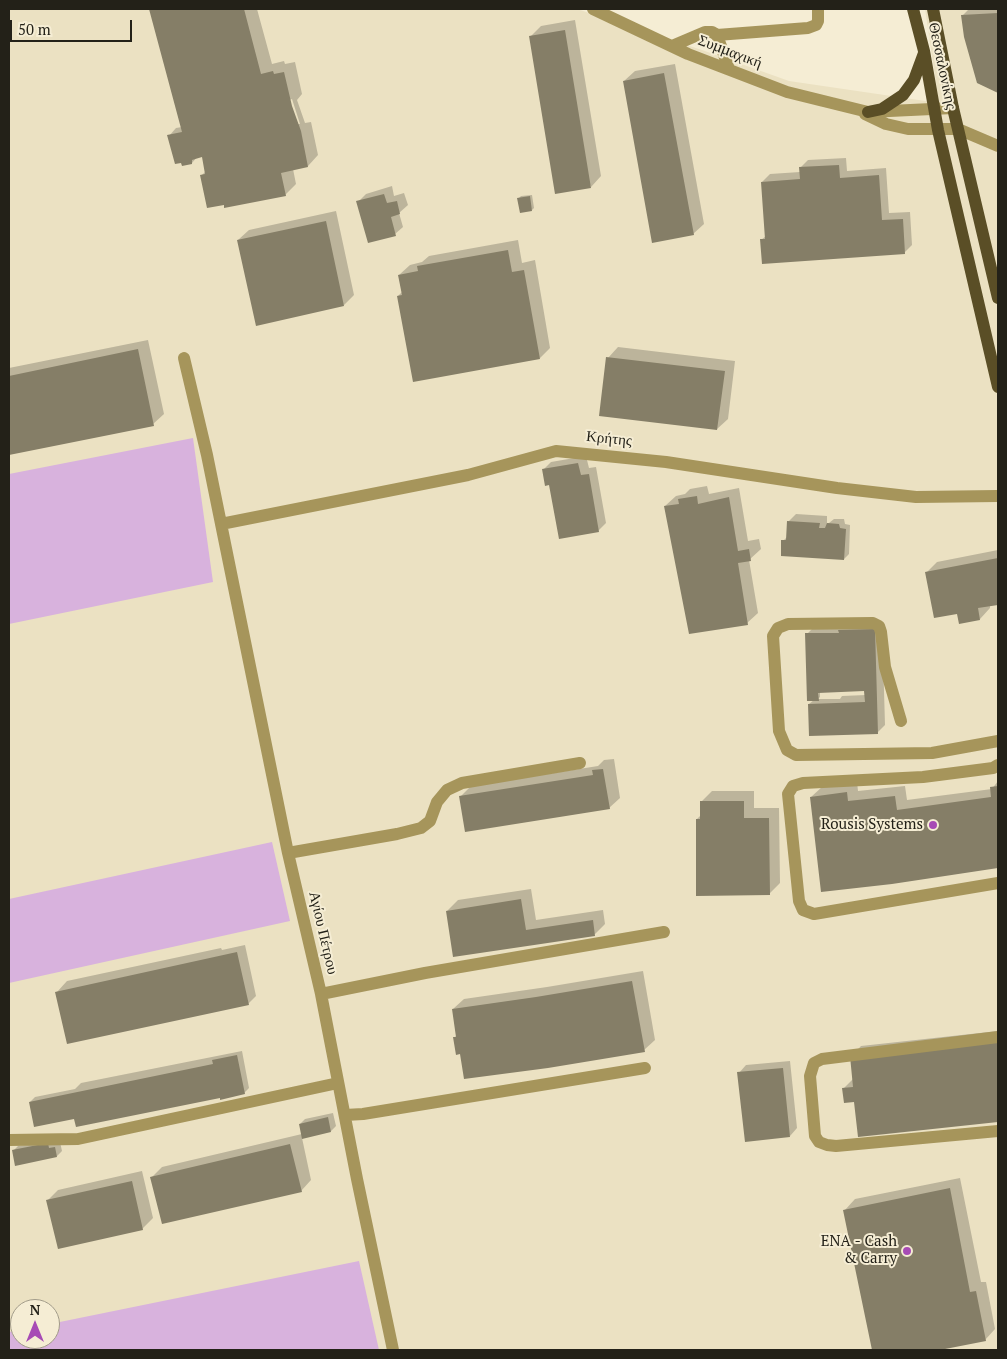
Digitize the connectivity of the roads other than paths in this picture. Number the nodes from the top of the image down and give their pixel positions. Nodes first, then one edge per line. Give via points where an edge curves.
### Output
1 (592, 9) edge
2 (818, 9) edge
3 (913, 9) edge
4 (933, 9) edge
5 (717, 35) junction
6 (672, 46) junction
7 (924, 51) junction
8 (729, 69) junction
9 (953, 108) junction
10 (934, 110) junction
11 (864, 112) junction
12 (958, 129) junction
13 (938, 130) junction
14 (998, 146) edge
15 (998, 298) edge
16 (184, 358) dead end
17 (998, 388) edge
18 (998, 496) edge
19 (221, 524) junction
20 (900, 720) dead end
21 (998, 741) edge
22 (580, 763) dead end
23 (998, 765) edge
24 (288, 852) junction
25 (998, 883) edge
26 (664, 932) dead end
27 (320, 994) junction
28 (998, 1037) edge
29 (645, 1068) dead end
30 (338, 1083) junction
31 (345, 1115) junction
32 (998, 1130) edge
33 (9, 1140) edge
34 (393, 1350) edge

1 - 6 street, Συμμαχική
2 - 5 street via 816,25 808,28
3 - 7 main road, Θεσσαλονίκης
4 - 9 main road, Θεσσαλονίκης
5 - 6 street via 705,32
5 - 8 street
6 - 8 street, Συμμαχική
7 - 10 main road, Θεσσαλονίκης
7 - 11 main road via 914,80 903,95 882,110
8 - 11 street, Συμμαχική via 787,92
9 - 10 street, Συμμαχική
9 - 12 main road, Θεσσαλονίκης
10 - 11 street, Συμμαχική
10 - 13 main road, Θεσσαλονίκης
11 - 13 street, Συμμαχική via 898,128
12 - 13 street, Συμμαχική
12 - 14 street
12 - 15 main road, Θεσσαλονίκης
13 - 17 main road, Θεσσαλονίκης
16 - 19 street, Αγίου Πέτρου
18 - 19 street, Κρήτης via 908,496 556,450 468,476
19 - 24 street, Αγίου Πέτρου
20 - 21 street via 885,667 879,626 873,623 788,624 778,628 773,636 779,731 787,750 796,756 932,753
22 - 24 street via 462,783 447,790 437,802 430,820 421,828
23 - 25 street via 923,778 803,783 793,786 788,794 802,910 814,914
24 - 27 street, Αγίου Πέτρου
26 - 27 street
27 - 30 street, Αγίου Πέτρου
28 - 32 street via 822,1059 814,1063 810,1076 815,1136 827,1145
29 - 31 street
30 - 31 street, Αγίου Πέτρου
30 - 33 street via 78,1139
31 - 34 street, Αγίου Πέτρου

